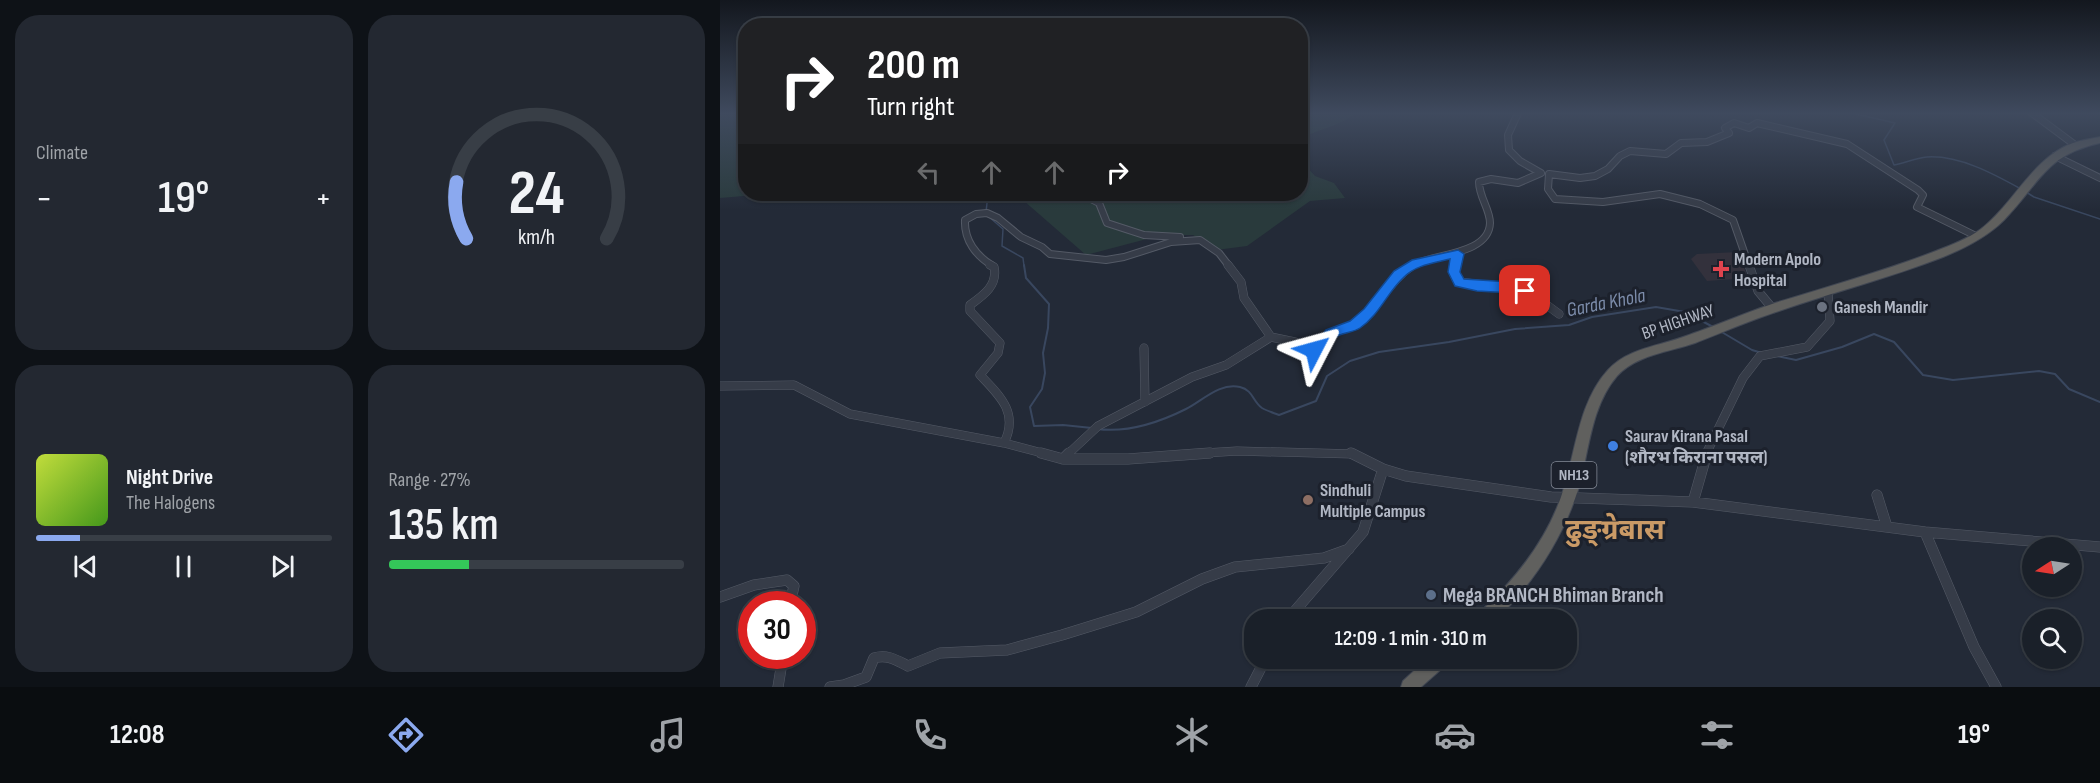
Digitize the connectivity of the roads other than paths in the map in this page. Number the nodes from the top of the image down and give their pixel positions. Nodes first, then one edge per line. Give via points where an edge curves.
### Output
1 (1507, 145) edge
2 (1679, 145) edge
3 (1849, 145) edge
4 (2075, 145) edge
5 (2055, 156) junction
6 (1541, 172) junction
7 (1550, 174) junction
8 (2100, 178) edge
9 (1099, 201) edge
10 (1976, 236) junction
11 (1190, 240) junction
12 (1458, 254) junction
13 (1828, 292) junction
14 (1773, 309) junction
15 (1559, 314) dead end
16 (1271, 337) junction
17 (1144, 348) dead end
18 (720, 386) edge
19 (1144, 402) junction
20 (1004, 443) junction
21 (1063, 459) junction
22 (1383, 469) junction
23 (1877, 495) dead end
24 (1569, 496) junction
25 (1693, 502) junction
26 (1887, 527) junction
27 (1925, 531) junction
28 (2100, 547) edge
29 (1349, 549) junction
30 (793, 591) edge
31 (720, 597) edge
32 (1297, 609) edge
33 (1494, 609) edge
34 (781, 669) edge
35 (1260, 669) edge
36 (1429, 669) edge
37 (778, 687) edge
38 (830, 687) edge
39 (1251, 687) edge
40 (1409, 687) edge
41 (1996, 687) edge

1 - 6 street via 1510,156
2 - 7 street via 1672,153 1663,155 1631,151 1618,157 1606,171 1589,178
3 - 10 street via 1918,190 1923,195 1917,207
4 - 5 highway, BP HIGHWAY / NH13
5 - 8 street
5 - 10 highway, BP HIGHWAY / NH13 via 2031,179 2003,216
6 - 7 street
6 - 12 street via 1518,183 1491,179 1479,182 1490,220 1489,230
7 - 14 street via 1548,189 1555,199 1603,202 1660,194 1700,204 1733,220 1758,291
9 - 11 street via 1107,222 1114,227
10 - 13 highway, BP HIGHWAY / NH13 via 1966,243
11 - 16 street via 1200,240 1219,253 1241,282 1244,298
11 - 20 street via 1124,257 1090,260 1050,254 1044,246 1027,241 989,213 965,219 965,237 997,274 993,286 970,305 970,311 1000,343 998,353 980,375 1008,410 1012,423
12 - 15 street via 1454,272 1459,282 1525,291
12 - 16 street via 1417,262 1399,274 1355,325 1330,334 1317,349
13 - 14 highway, BP HIGHWAY / NH13
13 - 25 street via 1830,321 1807,347 1760,356 1743,378 1708,448
14 - 24 highway, BP HIGHWAY / NH13 via 1628,361 1614,370 1603,386
16 - 19 street via 1226,365 1192,377
17 - 19 street
18 - 20 street via 794,385 850,414
19 - 21 street via 1098,426
20 - 21 street
21 - 22 street via 1238,451 1351,453
22 - 24 street via 1469,486
22 - 29 street via 1363,532
23 - 26 street
24 - 25 street
24 - 33 highway, BP HIGHWAY / NH13 via 1543,551
25 - 26 street
26 - 27 street
27 - 28 street
27 - 41 street via 1974,647
29 - 32 street
29 - 38 street via 1324,558 1235,567 1136,612 1007,650 940,653 908,666 883,654 874,658 866,677
30 - 31 street via 794,586 787,580 754,585
34 - 37 street
35 - 39 street
36 - 40 highway

